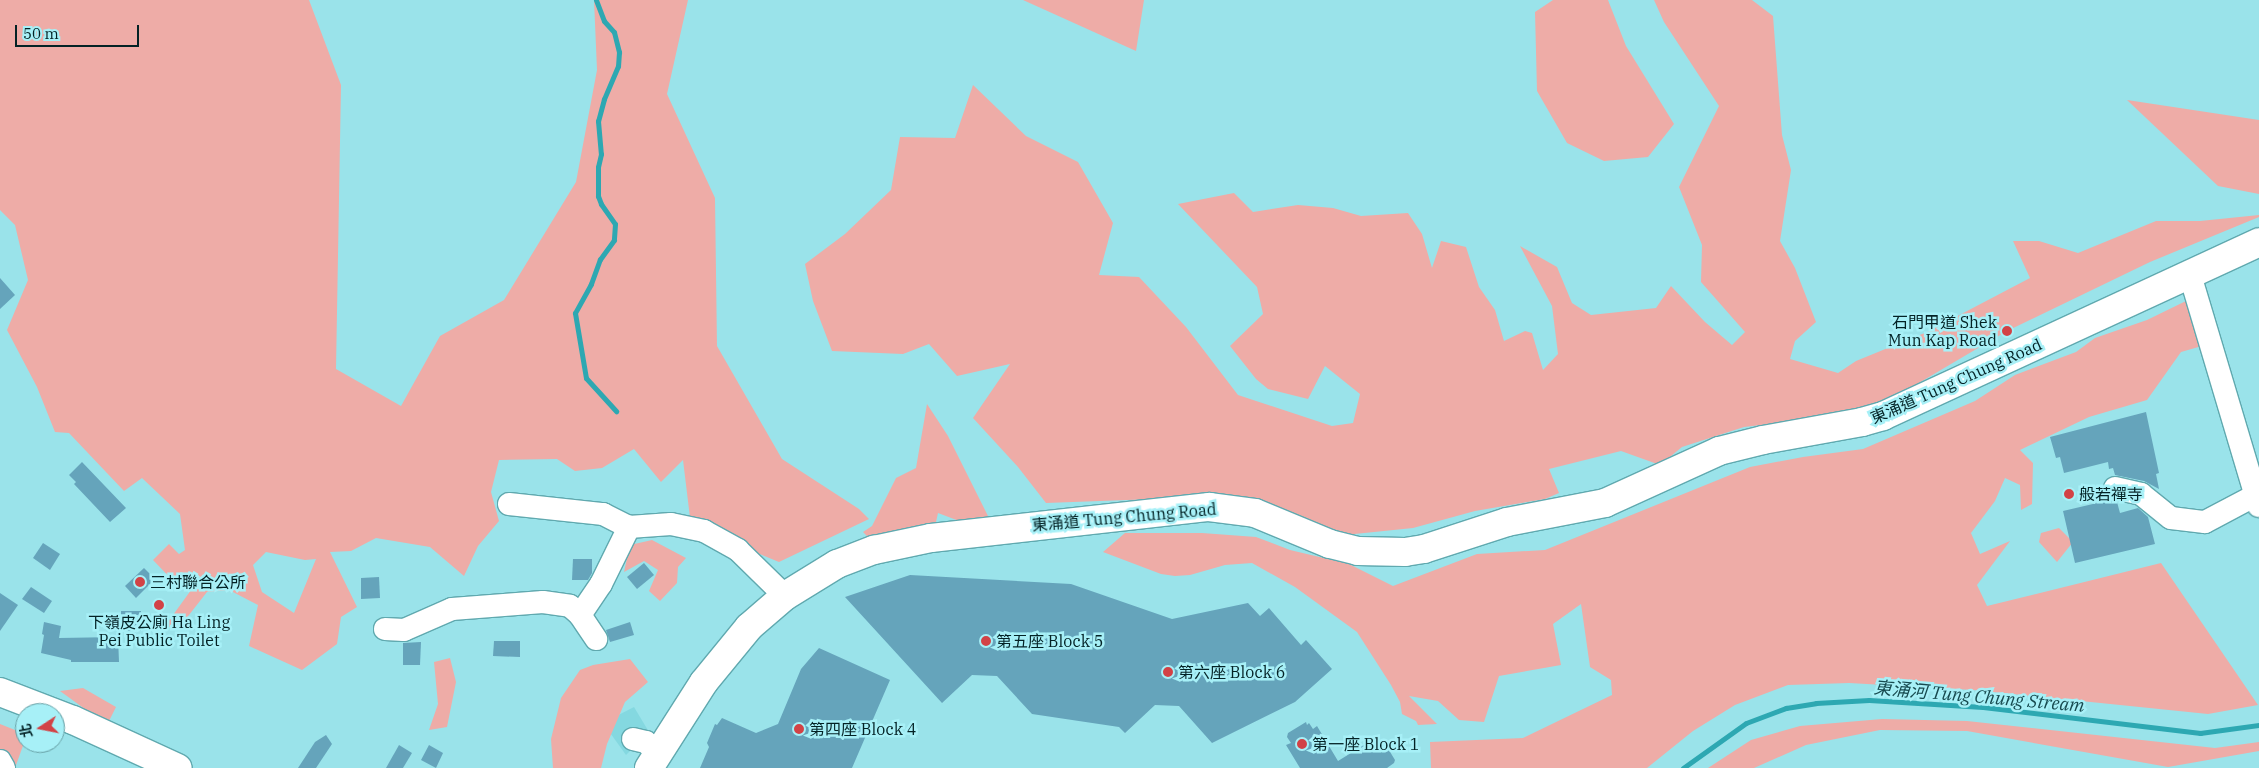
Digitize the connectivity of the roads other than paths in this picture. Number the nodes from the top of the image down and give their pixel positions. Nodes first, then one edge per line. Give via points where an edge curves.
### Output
1 (2259, 242) edge
2 (2190, 275) junction
3 (2115, 488) dead end
4 (2257, 501) edge
5 (509, 504) dead end
6 (629, 527) junction
7 (785, 596) junction
8 (580, 615) junction
9 (385, 630) dead end
10 (596, 639) dead end
11 (0, 692) edge
12 (633, 739) dead end
13 (0, 761) edge
14 (654, 761) edge
15 (4, 768) edge
16 (178, 768) edge

1 - 2 main road, 東涌道 Tung Chung Road
2 - 4 street
2 - 7 main road, 東涌道 Tung Chung Road via 1883,416 1736,447 1704,457 1605,503 1507,522 1424,548 1405,552 1358,551 1330,544 1249,512 1198,507 909,541 837,564
3 - 4 street via 2141,494 2171,518 2205,522
5 - 6 street via 603,514
6 - 7 street via 671,524 704,531 738,550
6 - 8 street via 601,584
7 - 14 main road, 東涌道 Tung Chung Road via 749,626 719,661
8 - 9 street via 570,606 542,602 452,609 404,630
8 - 10 street
11 - 16 main road via 82,723
12 - 14 street via 646,742
13 - 15 street

